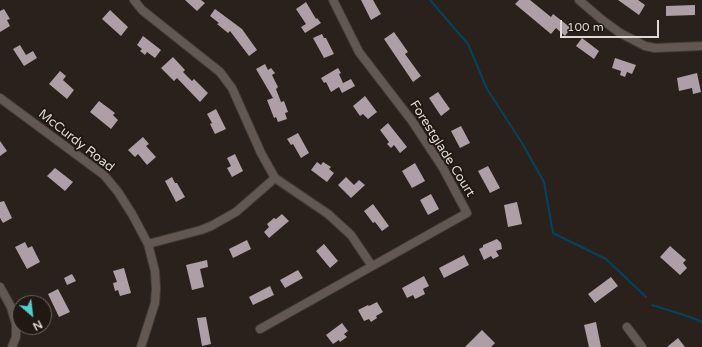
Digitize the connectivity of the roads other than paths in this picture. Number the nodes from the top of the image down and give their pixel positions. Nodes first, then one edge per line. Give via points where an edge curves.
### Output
1 (134, 0) edge
2 (333, 0) edge
3 (579, 0) edge
4 (702, 46) edge
5 (0, 98) edge
6 (275, 178) junction
7 (148, 244) junction
8 (372, 266) junction
9 (0, 287) edge
10 (627, 327) dead end
11 (260, 329) dead end
12 (12, 347) edge
13 (141, 347) edge
14 (642, 347) edge

1 - 6 street via 142,10 227,79
2 - 8 street, Forestglade Court via 359,52 412,121 467,213
3 - 4 street via 620,33 645,46
5 - 7 street, McCurdy Road via 104,175 118,192
6 - 7 street via 236,212 211,226
6 - 8 street via 328,214 351,235
7 - 13 street, McCurdy Road via 155,271 156,289 155,303
8 - 11 street, Forestglade Court
9 - 12 street via 16,324 16,338
10 - 14 street

